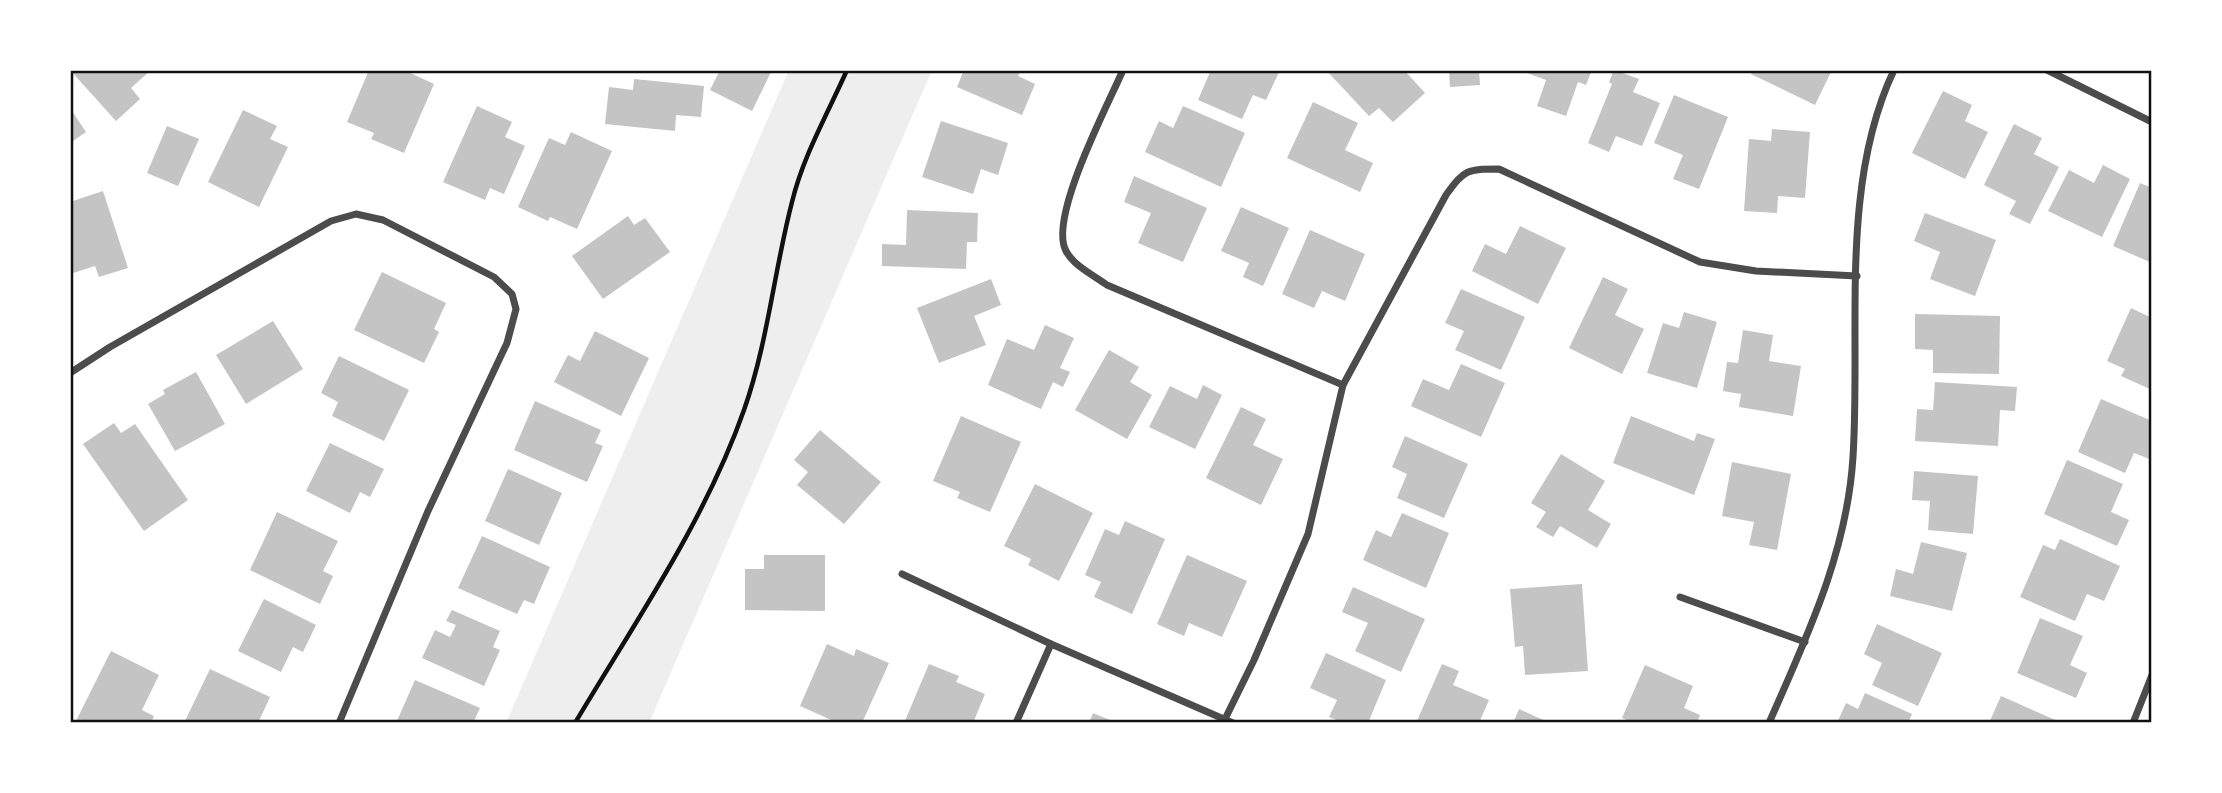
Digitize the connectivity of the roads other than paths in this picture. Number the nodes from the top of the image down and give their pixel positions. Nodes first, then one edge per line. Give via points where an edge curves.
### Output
1 (1123, 70) edge
2 (1894, 70) edge
3 (2047, 70) edge
4 (2152, 122) edge
5 (1857, 276) junction
6 (70, 373) edge
7 (1343, 385) junction
8 (902, 574) dead end
9 (1680, 597) dead end
10 (1805, 642) junction
11 (1051, 643) junction
12 (2152, 675) edge
13 (1225, 719) junction
14 (339, 723) edge
15 (1016, 723) edge
16 (1233, 723) edge
17 (1769, 723) edge
18 (2133, 723) edge

1 - 7 street via 1067,200 1061,232 1065,249 1107,285
2 - 5 street via 1875,118 1861,182
3 - 4 street
5 - 7 street via 1756,271 1700,262 1499,169 1471,169 1446,195
5 - 10 street via 1853,458 1846,515 1827,589
6 - 14 street via 331,221 356,214 383,220 494,277 512,294 516,309 507,342
7 - 13 street via 1308,534
8 - 11 street
9 - 10 street
10 - 17 street
11 - 13 street
11 - 15 street
12 - 18 street
13 - 16 street

